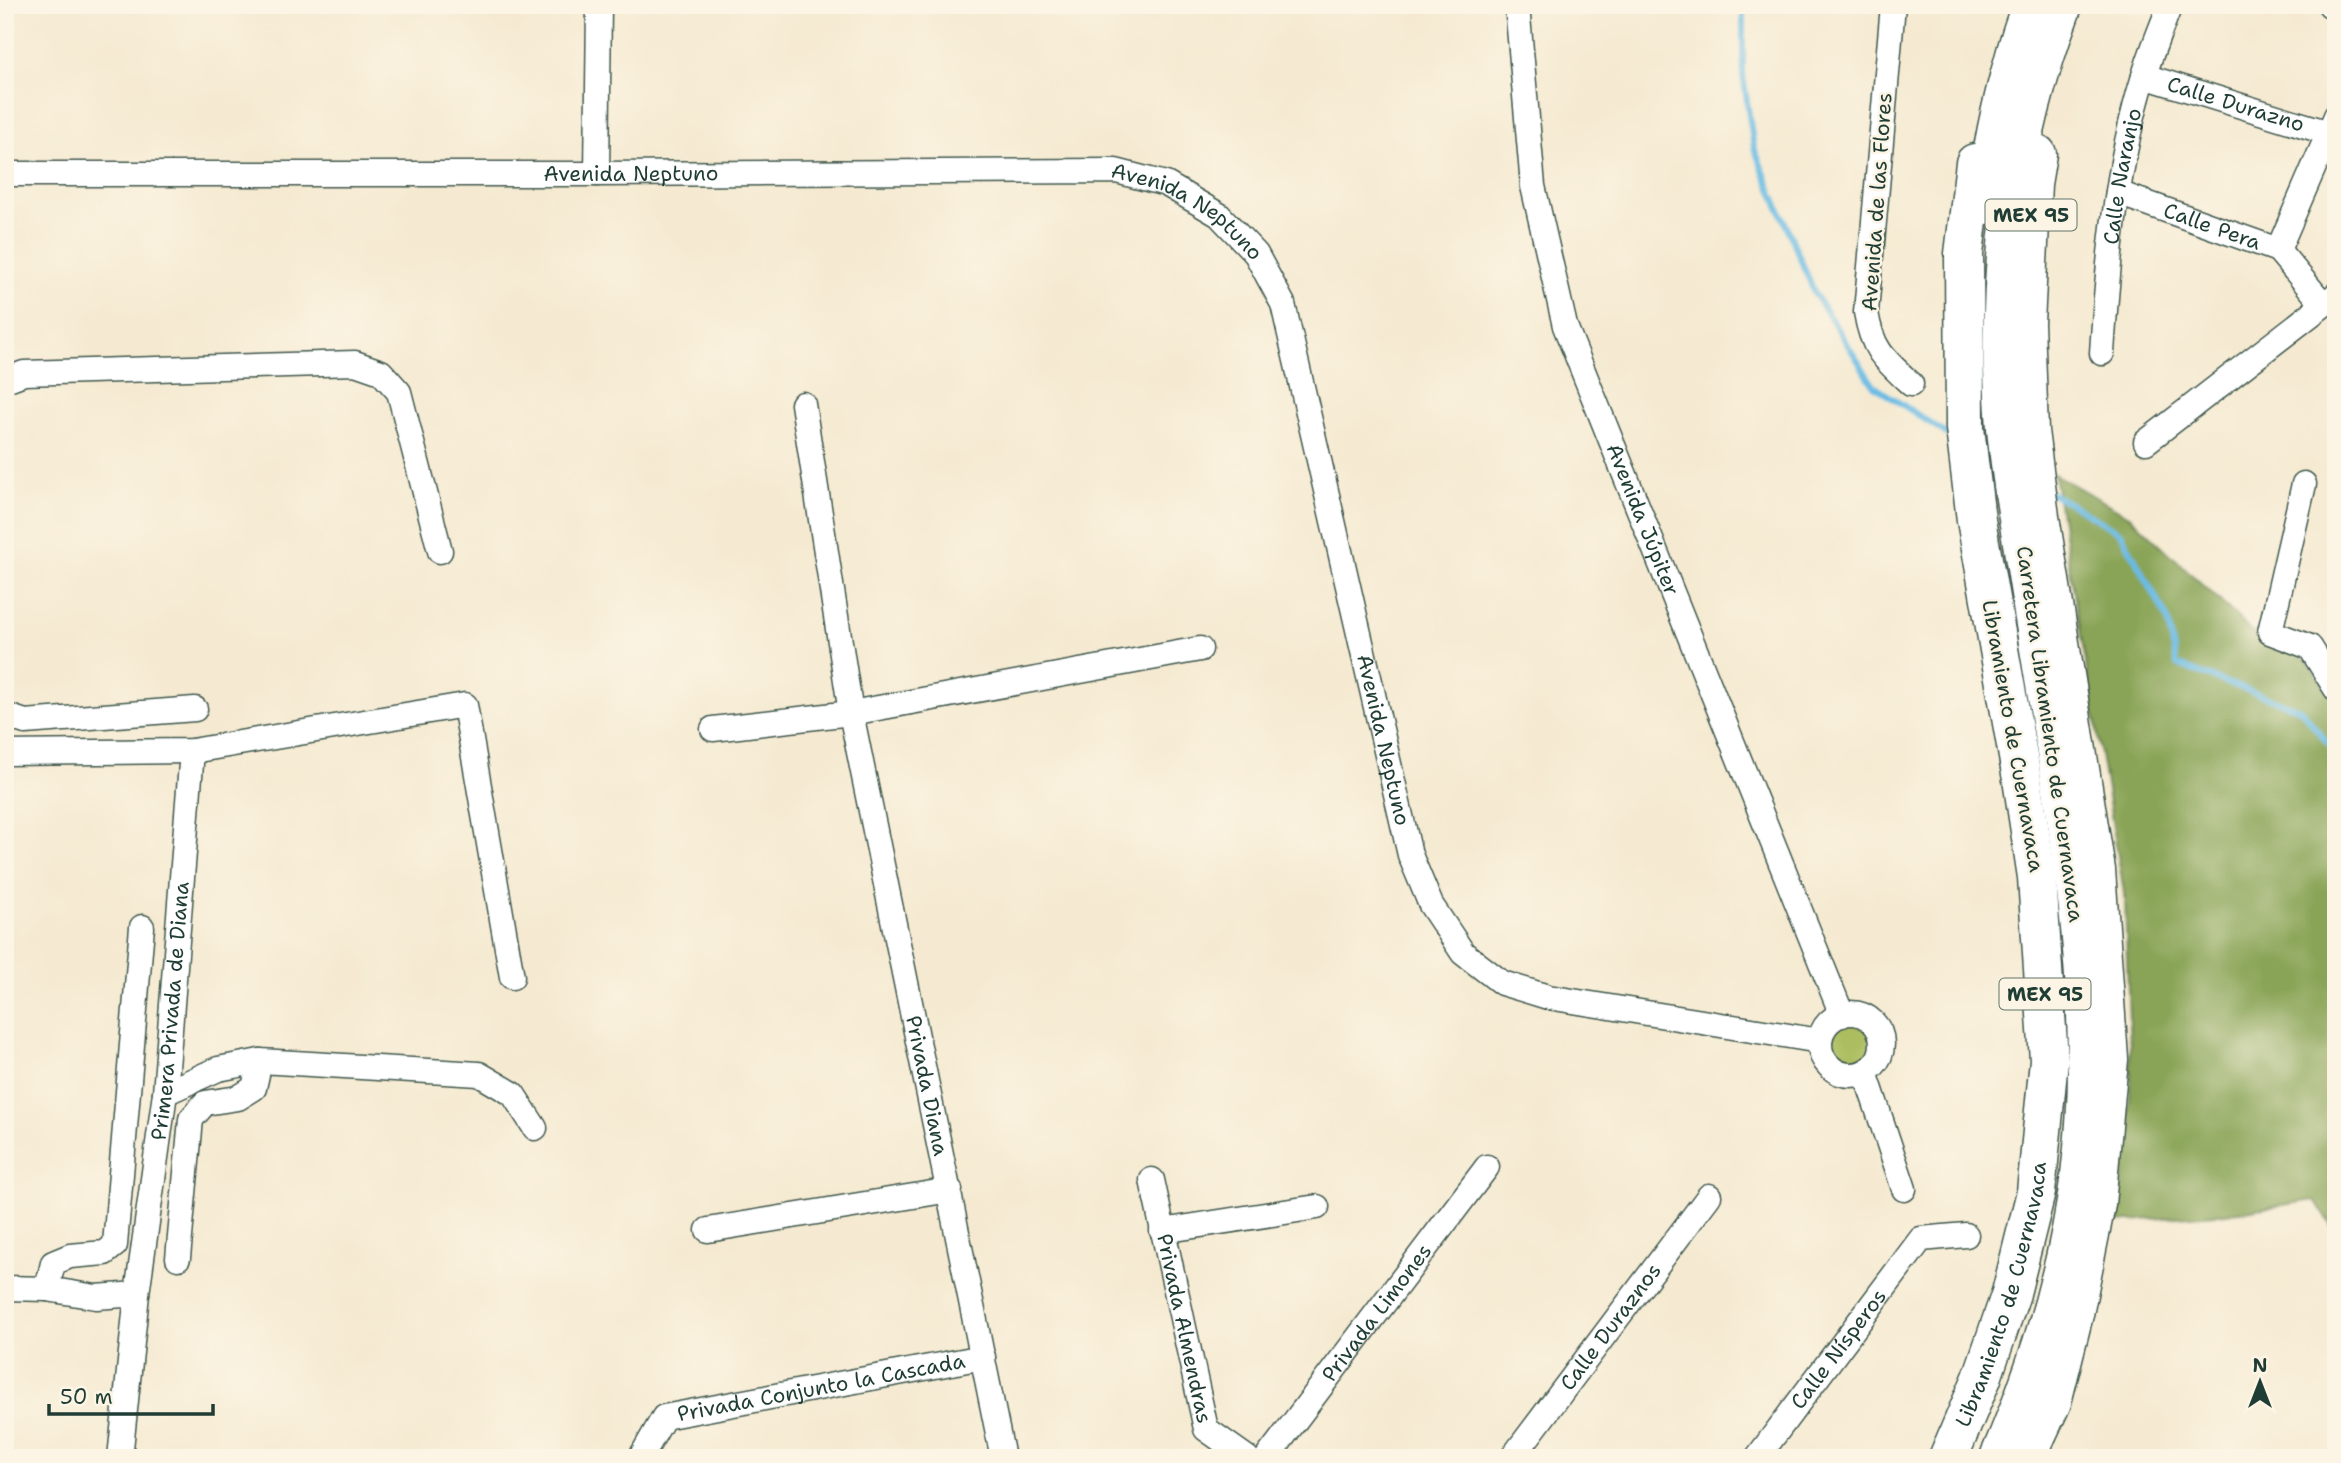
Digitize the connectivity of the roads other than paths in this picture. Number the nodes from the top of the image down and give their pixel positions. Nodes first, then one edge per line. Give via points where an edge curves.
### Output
1 (599, 5) edge
2 (1517, 5) edge
3 (1893, 5) edge
4 (2014, 5) edge
5 (2032, 5) edge
6 (2063, 5) edge
7 (2078, 5) edge
8 (2170, 5) edge
9 (2330, 5) edge
10 (2336, 7) edge
11 (2144, 76) junction
12 (2333, 124) edge
13 (5, 174) edge
14 (597, 174) junction
15 (2118, 193) junction
16 (2278, 250) junction
17 (2329, 300) edge
18 (2102, 353) dead end
19 (5, 380) edge
20 (1911, 384) dead end
21 (803, 404) dead end
22 (1996, 429) junction
23 (2146, 442) dead end
24 (2304, 484) dead end
25 (2007, 519) junction
26 (440, 551) dead end
27 (1200, 649) dead end
28 (2336, 688) edge
29 (195, 709) dead end
30 (851, 713) junction
31 (5, 715) edge
32 (713, 729) dead end
33 (192, 751) junction
34 (5, 753) edge
35 (142, 927) dead end
36 (512, 977) dead end
37 (1842, 1015) junction
38 (1820, 1041) junction
39 (260, 1061) junction
40 (1865, 1072) junction
41 (165, 1093) junction
42 (535, 1128) dead end
43 (1487, 1167) dead end
44 (1152, 1180) dead end
45 (1904, 1189) dead end
46 (950, 1190) junction
47 (1709, 1196) dead end
48 (1317, 1207) dead end
49 (708, 1230) dead end
50 (1163, 1231) junction
51 (1966, 1235) dead end
52 (178, 1258) dead end
53 (5, 1288) edge
54 (47, 1289) junction
55 (137, 1294) junction
56 (983, 1357) junction
57 (641, 1457) edge
58 (120, 1458) edge
59 (1003, 1458) edge
60 (1247, 1458) edge
61 (1267, 1458) edge
62 (1511, 1458) edge
63 (1757, 1458) edge
64 (1948, 1458) edge
65 (1975, 1458) edge
66 (1999, 1458) edge
67 (2026, 1458) edge

1 - 14 street
2 - 37 street, Avenida Júpiter via 1533,186 1566,326
3 - 20 street, Avenida de las Flores via 1866,312 1882,358
4 - 22 main road, MEX 95 via 1973,173 1964,254
5 - 22 main road, Carretera Libramiento de Cuernavaca / MEX 95 via 2001,109 1988,174 1980,321
6 - 22 main road, Carretera Libramiento de Cuernavaca / MEX 95 via 2033,96 2013,181
7 - 22 main road, MEX 95 via 2046,101 2032,184 2025,323
8 - 11 street, Calle Naranjo
9 - 10 street
11 - 12 street, Calle Durazno
11 - 15 street, Calle Naranjo
12 - 16 street
13 - 14 street, Avenida Neptuno
14 - 38 street, Avenida Neptuno via 1116,171 1166,184 1219,215 1256,254 1283,304 1410,855 1431,905 1463,953 1502,984 1548,997
15 - 16 street, Calle Pera
15 - 18 street, Calle Naranjo
16 - 17 street, Calle Pera
17 - 23 street
19 - 26 street via 24,373 355,363 381,372 399,392
21 - 30 street, Privada Diana
22 - 25 main road, Carretera Libramiento de Cuernavaca / MEX 95
24 - 28 street via 2270,632 2310,647
25 - 64 main road, Libramiento de Cuernavaca / MEX 95 via 2022,779 2037,877 2049,1060 2036,1192 2017,1268 1982,1378
25 - 65 main road, Carretera Libramiento de Cuernavaca / MEX 95 via 2054,876 2064,1060 2062,1126 2054,1196 2031,1304 2005,1389
25 - 66 main road, Carretera Libramiento de Cuernavaca / MEX 95 via 2074,874 2087,1062 2077,1199 2052,1312 2025,1398
25 - 67 main road, MEX 95 via 2096,870 2109,1059 2096,1203 2074,1314 2052,1402
27 - 30 street
29 - 31 street via 25,722
30 - 32 street
30 - 46 street, Privada Diana
33 - 34 street
33 - 36 street via 465,705
33 - 41 street, Primera Privada de Diana
35 - 54 street via 115,1245 105,1253 70,1256 53,1263
37 - 38 street via 1831,1020
37 - 40 street via 1864,1016 1880,1032 1880,1055
38 - 40 street via 1826,1062 1834,1069 1844,1074
39 - 41 street via 218,1069
39 - 42 street via 479,1074 513,1094
39 - 52 street via 254,1088 238,1098 205,1103 191,1119
40 - 45 street
41 - 55 street, Primera Privada de Diana
43 - 61 street, Privada Limones
44 - 50 street, Privada Almendras
46 - 49 street
46 - 56 street, Privada Diana
47 - 62 street, Calle Duraznos
48 - 50 street
50 - 60 street, Privada Almendras via 1206,1429
51 - 63 street, Calle Nísperos via 1921,1240
53 - 54 street
54 - 55 street via 96,1297
55 - 58 street, Primera Privada de Diana
56 - 57 street, Privada Conjunto la Cascada via 664,1418
56 - 59 street, Privada Diana

